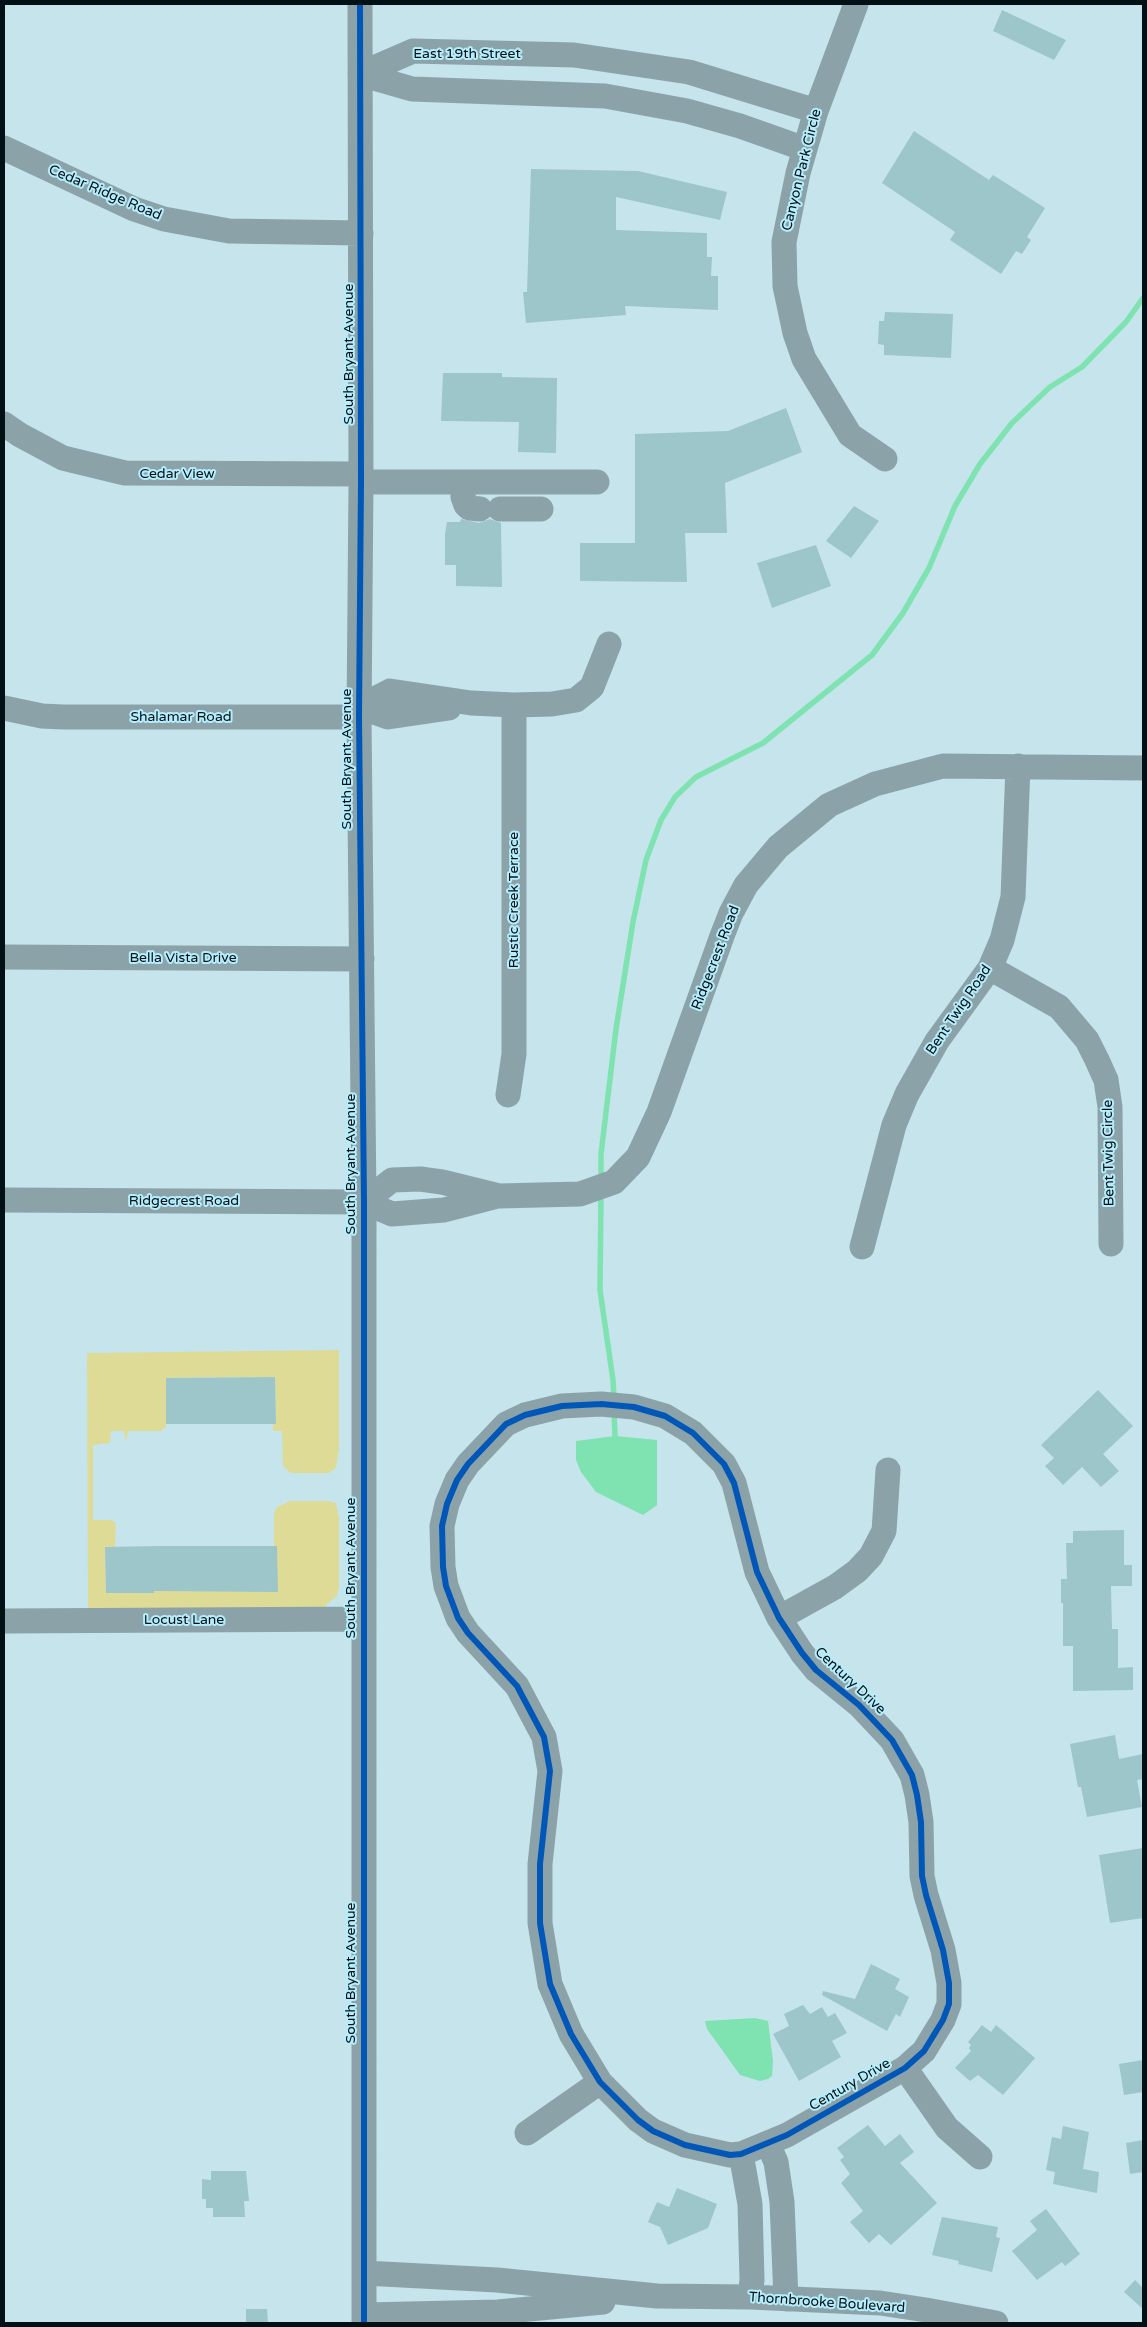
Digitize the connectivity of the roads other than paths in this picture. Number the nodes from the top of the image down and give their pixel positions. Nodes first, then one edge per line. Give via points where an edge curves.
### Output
1 (360, 4) edge
2 (856, 4) edge
3 (360, 74) junction
4 (816, 110) junction
5 (4, 148) edge
6 (805, 149) junction
7 (360, 233) junction
8 (4, 424) edge
9 (885, 459) dead end
10 (362, 478) junction
11 (463, 482) junction
12 (598, 482) dead end
13 (541, 509) dead end
14 (609, 644) dead end
15 (514, 705) junction
16 (4, 708) edge
17 (359, 712) junction
18 (1018, 766) junction
19 (1143, 768) edge
20 (4, 956) edge
21 (362, 959) junction
22 (990, 968) junction
23 (508, 1095) dead end
24 (499, 1196) junction
25 (4, 1200) edge
26 (364, 1202) junction
27 (1111, 1244) dead end
28 (862, 1247) dead end
29 (888, 1470) dead end
30 (779, 1618) junction
31 (364, 1619) junction
32 (4, 1621) edge
33 (905, 2068) junction
34 (600, 2082) junction
35 (527, 2133) dead end
36 (768, 2144) junction
37 (741, 2154) junction
38 (980, 2157) dead end
39 (364, 2273) junction
40 (657, 2296) junction
41 (750, 2297) junction
42 (786, 2299) junction
43 (364, 2319) edge
44 (996, 2323) edge

1 - 3 street, South Bryant Avenue
2 - 4 street, Canyon Park Circle
3 - 4 street, East 19th Street via 413,51 574,55 689,72
3 - 6 street via 412,89 605,96 687,111
3 - 7 street, South Bryant Avenue
4 - 6 street, Canyon Park Circle
5 - 7 street, Cedar Ridge Road via 134,209 164,219 229,231
6 - 9 street, Canyon Park Circle via 784,242 789,311 804,359 850,435
7 - 10 street, South Bryant Avenue
8 - 10 street, Cedar View via 63,458 105,470
10 - 11 street, Cedar View
10 - 17 street, South Bryant Avenue
11 - 12 street, Cedar View
11 - 13 street via 463,497 470,508
14 - 15 street via 592,687 576,700
15 - 17 street via 471,703 388,718
15 - 23 street, Rustic Creek Terrace via 514,1054
16 - 17 street, Shalamar Road via 63,717
17 - 21 street, South Bryant Avenue
18 - 19 street, Ridgecrest Road
18 - 22 street, Bent Twig Road via 1013,897 1002,940
18 - 24 street, Ridgecrest Road via 943,766 910,773 875,784 830,805 804,825 778,847 746,885 731,913 659,1112 638,1157 614,1182 580,1194
20 - 21 street, Bella Vista Drive
21 - 26 street, South Bryant Avenue
22 - 27 street, Bent Twig Circle via 1058,1007 1087,1040 1106,1080 1110,1107
22 - 28 street, Bent Twig Road via 937,1041 907,1094 891,1133
24 - 26 street, Ridgecrest Road via 422,1214 392,1214
24 - 26 street, Ridgecrest Road via 442,1182 392,1180
25 - 26 street, Ridgecrest Road
26 - 31 street, South Bryant Avenue
29 - 30 street via 884,1531 871,1556 835,1587
30 - 33 street, Century Drive via 816,1670 858,1705 892,1740 912,1775 921,1822 922,1876 943,1950 949,2004 934,2037
30 - 34 street, Century Drive via 756,1572 734,1483 724,1464 693,1433 665,1416 634,1406 601,1404 544,1409 506,1424 457,1480 447,1504 442,1526 443,1567 458,1618 517,1686 544,1737 550,1771 539,1891 544,1953 550,1984 571,2034
31 - 32 street, Locust Lane
31 - 39 street, South Bryant Avenue
33 - 36 street, Century Drive
33 - 38 street via 947,2128
34 - 35 street
34 - 37 street, Century Drive via 638,2120 668,2139 704,2150
36 - 37 street, Century Drive
36 - 42 street via 776,2162 782,2202
37 - 41 street via 750,2204
39 - 40 street, Thornbrooke Boulevard via 498,2280
39 - 43 street, South Bryant Avenue
40 - 41 street, Thornbrooke Boulevard
40 - 43 street, Thornbrooke Boulevard via 498,2312
41 - 42 street, Thornbrooke Boulevard
42 - 44 street, Thornbrooke Boulevard via 880,2304

